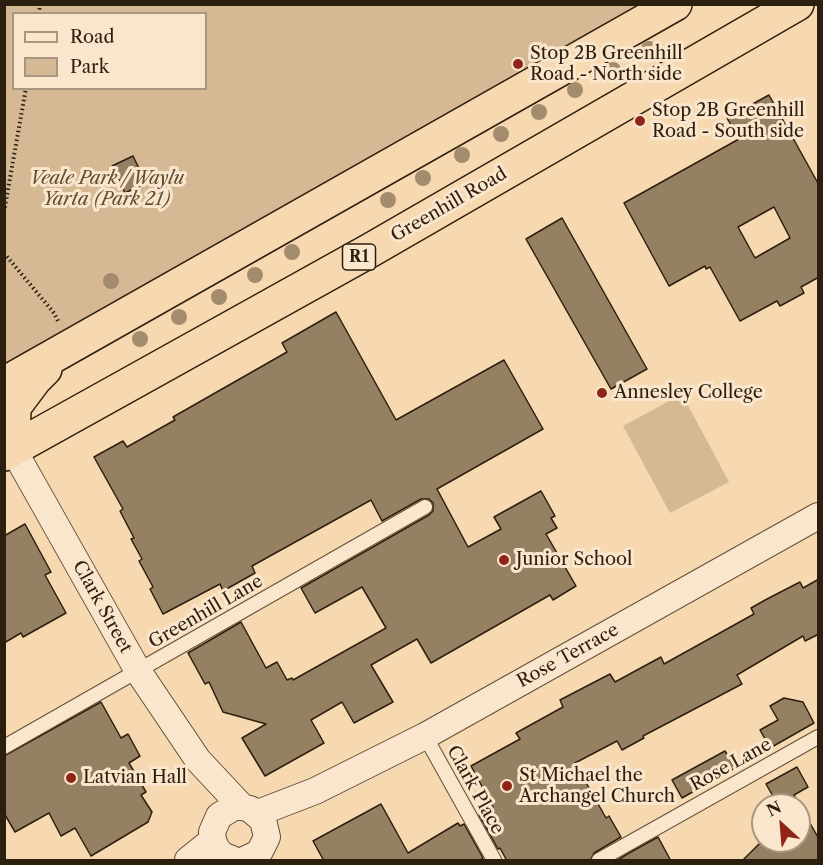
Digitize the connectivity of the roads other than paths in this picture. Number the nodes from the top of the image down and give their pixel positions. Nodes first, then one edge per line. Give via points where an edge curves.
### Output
1 (675, 4) edge
2 (797, 4) edge
3 (72, 346) junction
4 (4, 384) edge
5 (9, 452) edge
6 (425, 507) dead end
7 (819, 516) edge
8 (138, 671) junction
9 (425, 736) junction
10 (819, 737) edge
11 (4, 747) edge
12 (198, 760) junction
13 (241, 844) edge
14 (188, 861) edge
15 (494, 861) edge
16 (599, 861) edge

1 - 3 highway
2 - 5 highway, Greenhill Road / R1 via 369,251
3 - 4 highway
3 - 5 highway via 34,379 14,407
5 - 8 street, Clark Street
6 - 8 lane, Greenhill Lane
7 - 9 street, Rose Terrace
8 - 11 lane, Greenhill Lane
8 - 12 street, Clark Street
9 - 13 street, Rose Terrace via 315,791
9 - 15 lane, Clark Place
10 - 16 lane, Rose Lane
12 - 13 street, Clark Street
12 - 13 street, Clark Street via 219,816 214,823
13 - 14 street, Rose Terrace

